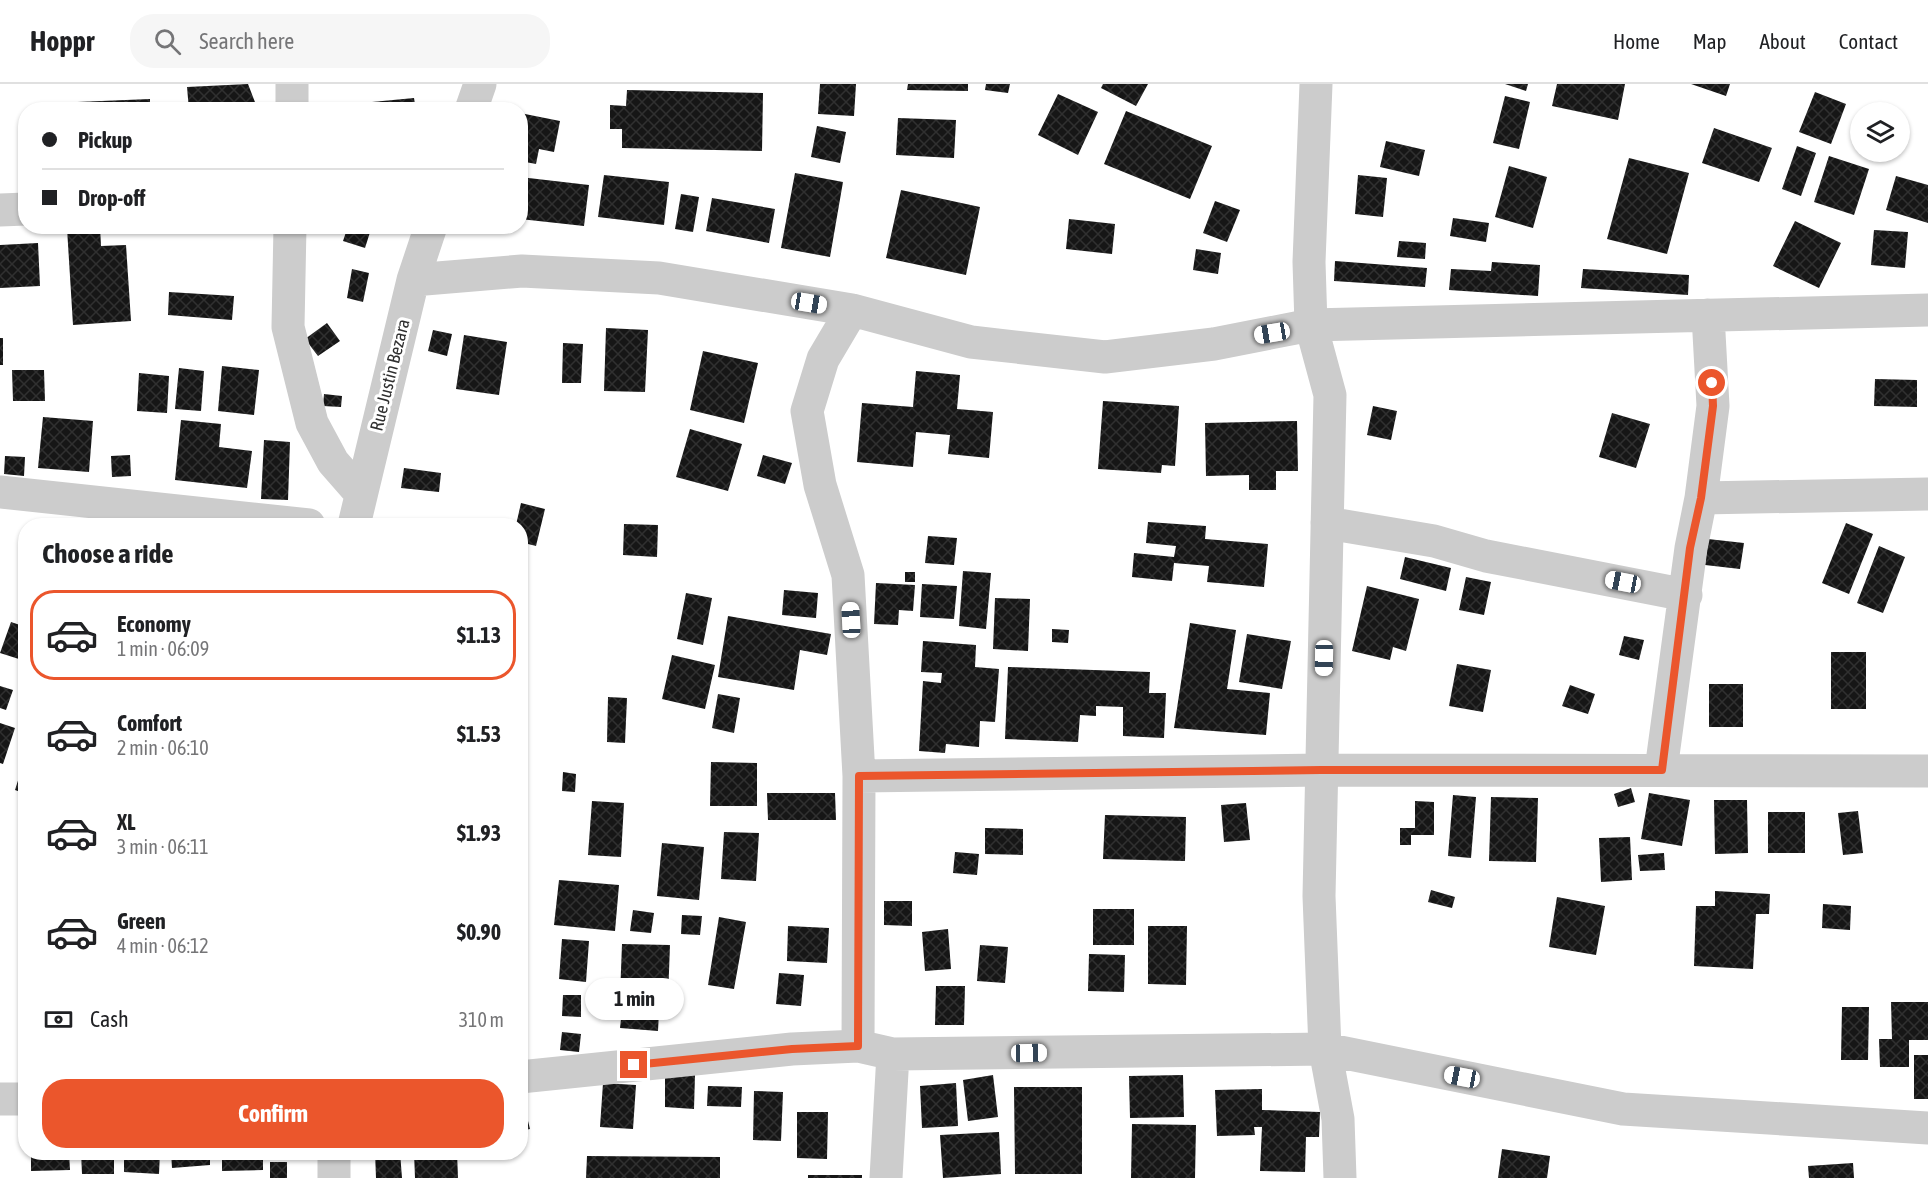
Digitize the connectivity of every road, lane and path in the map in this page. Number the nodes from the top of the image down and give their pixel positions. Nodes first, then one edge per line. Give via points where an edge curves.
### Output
1 (292, 84) edge
2 (480, 84) edge
3 (1316, 84) edge
4 (292, 102) edge
5 (474, 102) edge
6 (18, 209) edge
7 (0, 210) edge
8 (290, 234) edge
9 (428, 234) edge
10 (413, 280) junction
11 (852, 310) junction
12 (1928, 310) edge
13 (1708, 315) junction
14 (1311, 326) junction
15 (0, 492) edge
16 (1928, 494) edge
17 (1701, 498) junction
18 (358, 510) edge
19 (243, 518) edge
20 (1327, 523) junction
21 (1686, 594) junction
22 (1321, 770) junction
23 (1662, 770) junction
24 (1928, 771) edge
25 (859, 776) junction
26 (858, 1046) junction
27 (1325, 1049) junction
28 (893, 1054) junction
29 (528, 1076) edge
30 (0, 1099) edge
31 (18, 1099) edge
32 (1928, 1128) edge
33 (334, 1160) edge
34 (334, 1178) edge
35 (886, 1178) edge
36 (1340, 1178) edge

1 - 4 street
2 - 5 street
3 - 14 street via 1308,262
6 - 7 street
8 - 18 street via 288,327 312,423
9 - 10 street, Rue Justin Bezara
10 - 11 street via 522,271 660,278
10 - 18 street, Rue Justin Bezara
11 - 14 street via 971,342 1105,357 1214,344
11 - 25 street via 823,359 807,411 820,485 848,575
12 - 13 street
13 - 14 street
13 - 17 street via 1713,406
14 - 20 street via 1330,395
15 - 19 street
16 - 17 street
17 - 21 street via 1690,548
20 - 21 street via 1434,541 1486,556
20 - 22 street
21 - 23 street
22 - 23 street
22 - 25 street
22 - 27 street via 1319,896
23 - 24 street
25 - 26 street
26 - 28 street
26 - 29 street via 792,1049
27 - 28 street
27 - 32 street via 1623,1108
27 - 36 street via 1338,1119
28 - 35 street
30 - 31 street
33 - 34 street

